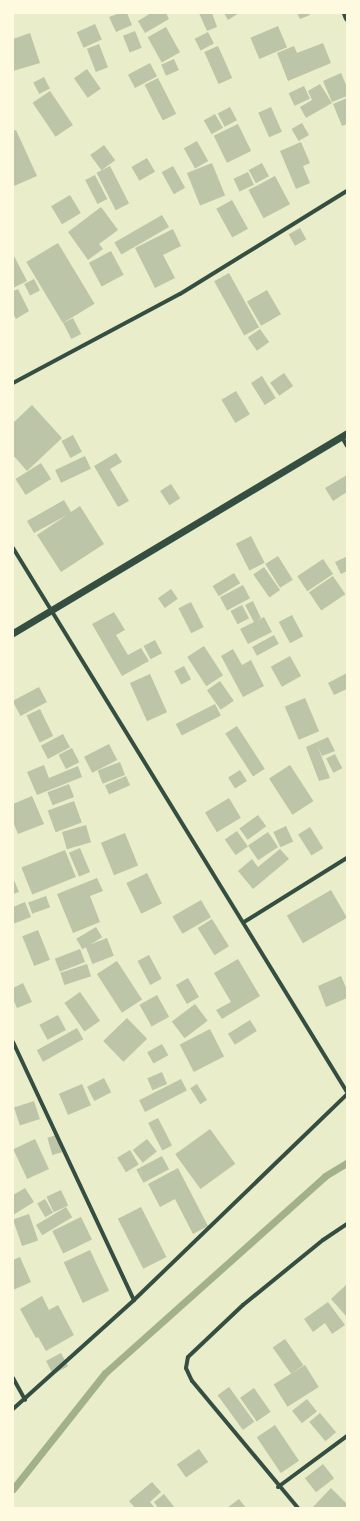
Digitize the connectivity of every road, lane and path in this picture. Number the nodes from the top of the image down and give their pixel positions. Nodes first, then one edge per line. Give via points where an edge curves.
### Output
1 (345, 13) edge
2 (347, 18) edge
3 (347, 191) edge
4 (13, 383) edge
5 (344, 435) edge
6 (347, 446) edge
7 (13, 548) edge
8 (50, 610) junction
9 (13, 633) edge
10 (347, 858) edge
11 (244, 922) junction
12 (13, 1042) edge
13 (347, 1093) edge
14 (347, 1224) edge
15 (134, 1300) junction
16 (13, 1378) edge
17 (25, 1400) junction
18 (13, 1409) edge
19 (347, 1436) edge
20 (278, 1486) junction
21 (298, 1508) edge

1 - 2 street
3 - 4 street via 180,294
5 - 6 street
5 - 8 street
7 - 8 street
8 - 9 street
8 - 11 street
10 - 11 street
11 - 13 street
12 - 15 street
13 - 15 street
14 - 20 street via 244,1305 188,1357 186,1368 192,1380
15 - 17 street
16 - 17 street
17 - 18 street
19 - 20 street
20 - 21 street

